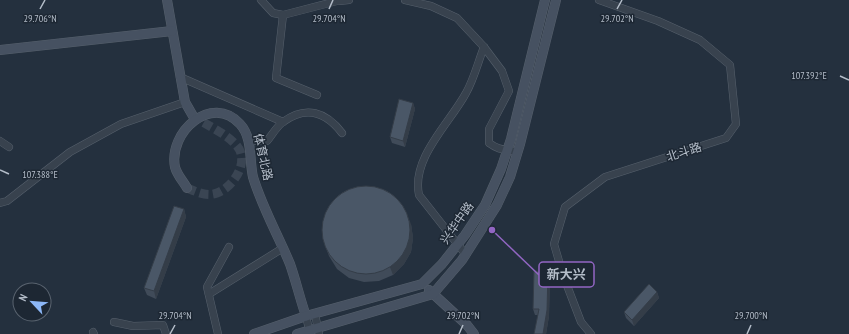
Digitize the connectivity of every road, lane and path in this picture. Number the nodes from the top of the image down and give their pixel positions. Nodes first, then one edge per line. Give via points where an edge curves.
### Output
1 (167, 0) edge
2 (261, 0) edge
3 (340, 0) edge
4 (349, 0) edge
5 (404, 0) edge
6 (545, 0) edge
7 (556, 0) edge
8 (598, 0) edge
9 (284, 15) junction
10 (172, 31) junction
11 (484, 47) junction
12 (0, 50) edge
13 (180, 77) junction
14 (317, 95) dead end
15 (185, 102) junction
16 (193, 116) tunnel mouth
17 (282, 122) junction
18 (342, 133) dead end
19 (0, 141) edge
20 (248, 141) junction
21 (9, 147) dead end
22 (508, 149) junction
23 (518, 152) junction
24 (187, 188) tunnel mouth
25 (0, 203) edge
26 (458, 245) junction
27 (229, 247) dead end
28 (283, 248) junction
29 (466, 255) junction
30 (422, 284) junction
31 (209, 294) junction
32 (433, 294) junction
33 (315, 314) junction
34 (306, 316) junction
35 (114, 322) dead end
36 (319, 330) edge
37 (310, 332) edge
38 (166, 334) edge
39 (218, 334) edge
40 (254, 334) edge
41 (297, 334) edge
42 (474, 334) edge
43 (591, 334) edge

1 - 10 main road
2 - 9 street via 273,13
3 - 4 street
3 - 9 street
5 - 11 street via 430,6 458,18
6 - 22 main road, 兴华中路
7 - 23 main road
8 - 43 street, 北斗路 via 658,21 700,40 730,65 736,124 726,138 605,177 565,207 554,244 581,322
9 - 14 street via 276,78
10 - 12 main road
10 - 13 main road
11 - 22 street via 502,71 509,91 489,129 489,143 498,149
11 - 26 street via 466,93 430,147 417,185 419,195
13 - 15 main road
13 - 17 street
15 - 16 main road
15 - 25 street via 121,124 70,152 7,201
17 - 18 street via 310,112 333,121
17 - 20 street via 267,141
19 - 21 street
20 - 24 main road, 体育北路 via 240,124 222,114 205,115 186,128 180,137 174,158 178,173
20 - 28 main road, 体育北路 via 253,176
22 - 23 street
22 - 26 main road, 兴华中路 via 485,204
23 - 29 main road via 498,205
26 - 29 street
26 - 30 main road, 兴华中路
27 - 31 street via 207,287
28 - 31 street
28 - 34 main road, 体育北路
29 - 32 main road
30 - 32 main road
30 - 33 main road, 兴华中路
31 - 39 street
32 - 36 main road
32 - 42 main road
33 - 34 main road, 兴华中路
33 - 36 street
34 - 37 street
34 - 40 main road, 兴华中路
35 - 38 street via 133,326 163,325
36 - 37 main road
37 - 41 main road

